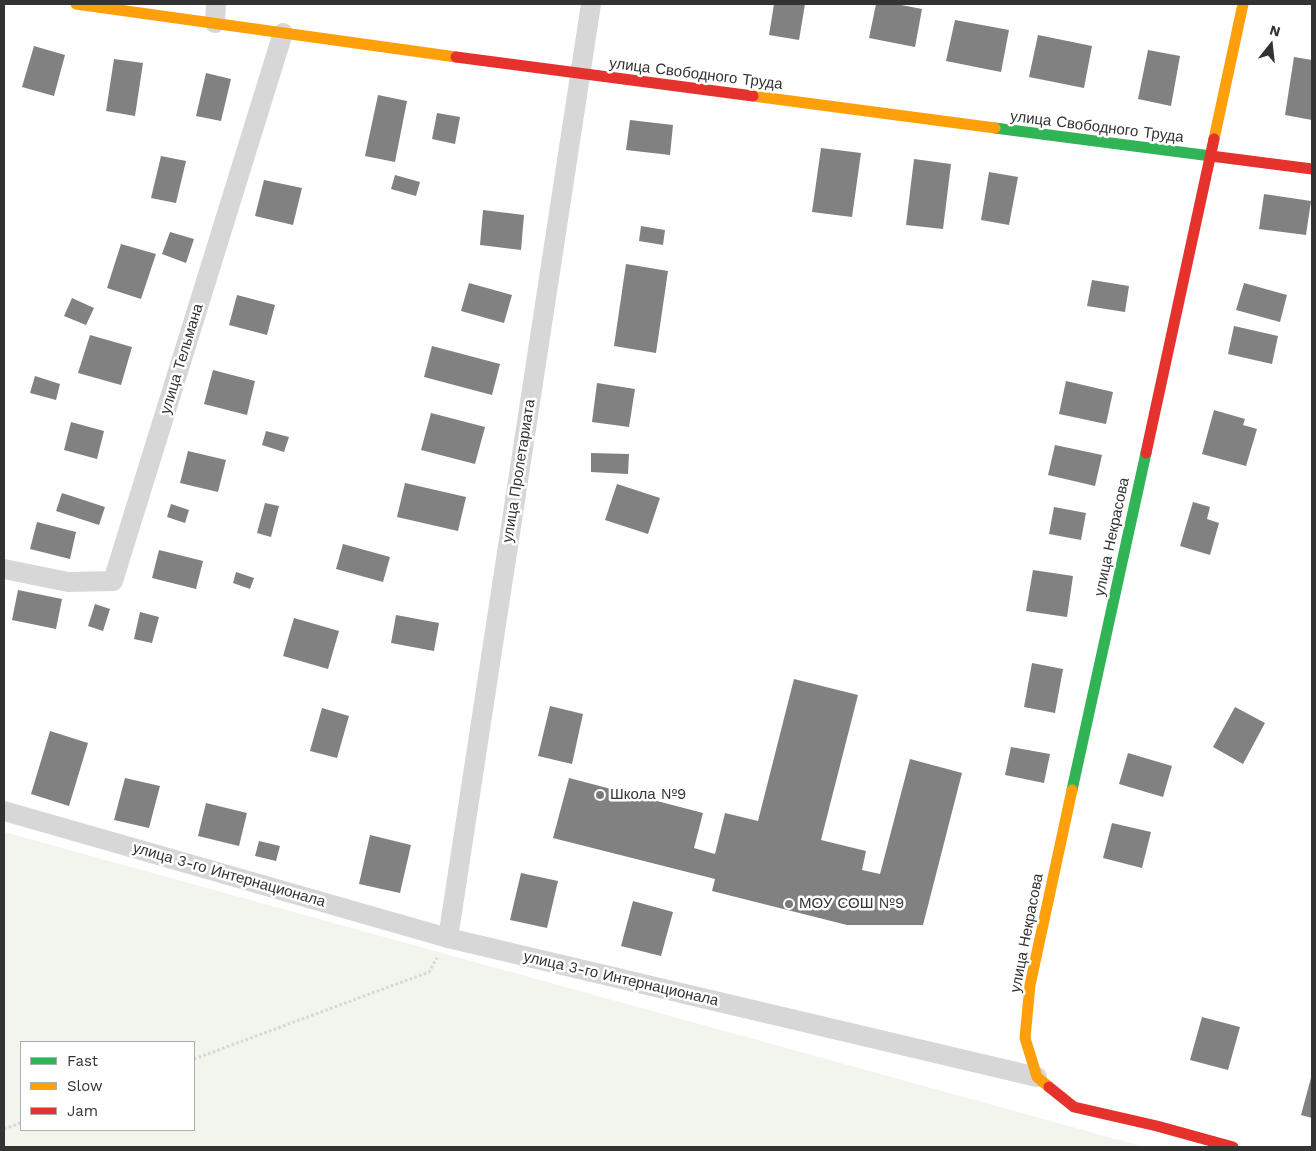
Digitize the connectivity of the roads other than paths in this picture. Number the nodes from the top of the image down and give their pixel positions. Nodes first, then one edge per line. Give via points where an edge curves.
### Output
1 (76, 4) edge
2 (591, 4) edge
3 (1243, 4) edge
4 (216, 13) edge
5 (283, 33) junction
6 (580, 74) junction
7 (1210, 156) junction
8 (1312, 169) edge
9 (4, 569) edge
10 (4, 811) edge
11 (448, 938) junction
12 (1037, 1077) junction
13 (1233, 1147) edge

1 - 4 street, улица Свободного Труда
2 - 6 street, улица Пролетариата
3 - 7 street, улица Некрасова
4 - 5 street, улица Свободного Труда
5 - 6 street, улица Свободного Труда
5 - 9 street, улица Тельмана via 113,581 68,582
6 - 7 street, улица Свободного Труда
6 - 11 street, улица Пролетариата
7 - 8 street, улица Свободного Труда
7 - 12 street, улица Некрасова via 1030,985 1025,1038
10 - 11 street, улица 3-го Интернационала
11 - 12 street, улица 3-го Интернационала
12 - 13 street, улица 3-го Интернационала via 1074,1107

